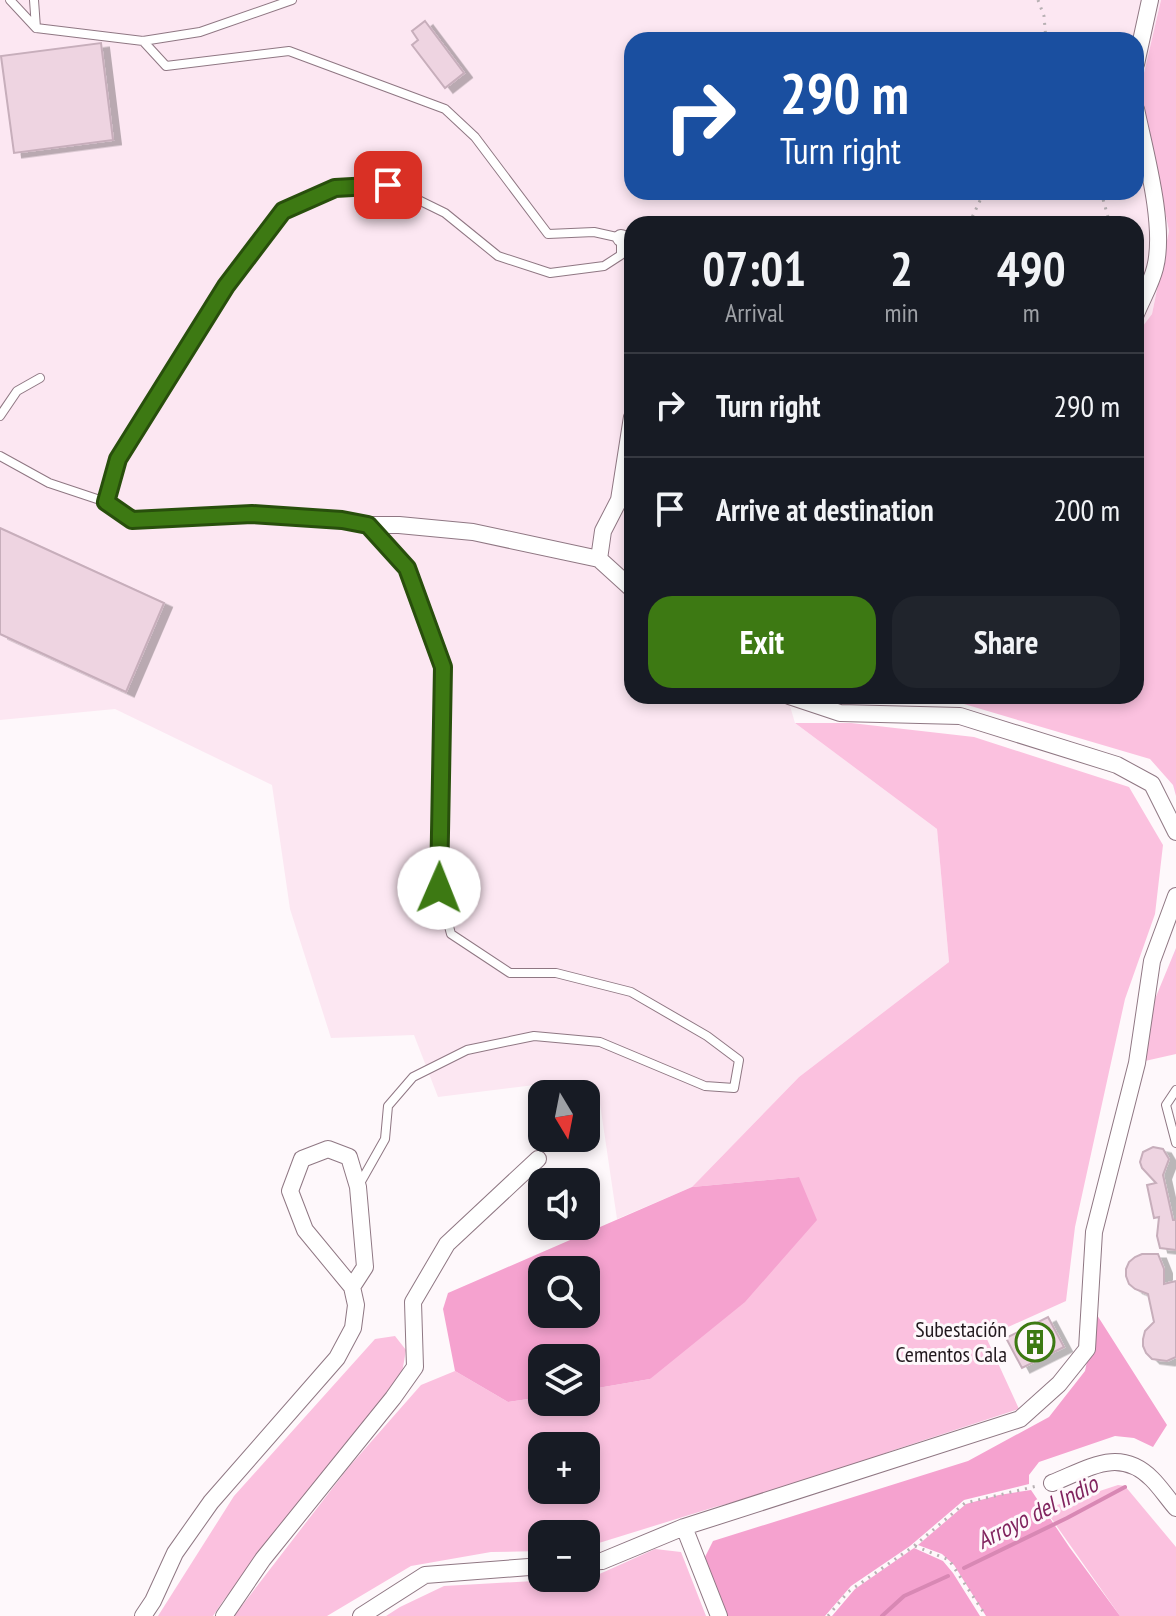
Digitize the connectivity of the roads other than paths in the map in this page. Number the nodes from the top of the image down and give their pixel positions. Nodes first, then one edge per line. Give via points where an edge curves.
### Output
1 (10, 0) edge
2 (34, 0) edge
3 (292, 0) edge
4 (1150, 0) edge
5 (36, 28) junction
6 (1143, 32) edge
7 (143, 41) junction
8 (1144, 146) edge
9 (624, 240) edge
10 (624, 246) edge
11 (1144, 295) edge
12 (40, 378) dead end
13 (0, 416) edge
14 (0, 456) edge
15 (624, 468) edge
16 (106, 502) junction
17 (368, 525) junction
18 (599, 559) junction
19 (624, 582) edge
20 (813, 704) edge
21 (1176, 832) edge
22 (1176, 896) edge
23 (1176, 1090) edge
24 (1176, 1143) edge
25 (538, 1159) dead end
26 (358, 1187) junction
27 (352, 1287) junction
28 (1052, 1483) road end
29 (1176, 1508) edge
30 (684, 1527) junction
31 (600, 1561) edge
32 (528, 1567) edge
33 (143, 1616) edge
34 (224, 1616) edge
35 (361, 1616) edge
36 (719, 1616) edge

1 - 5 lane
2 - 5 lane
3 - 7 lane via 200,32
4 - 6 street
5 - 7 lane
7 - 9 lane via 166,66 289,51 445,109 475,137 548,234 594,232
8 - 11 street via 1158,231 1155,268
10 - 16 lane via 621,255 604,266 550,273 498,256 445,213 388,185 335,188 283,211 226,286 118,459
12 - 13 lane via 17,391
14 - 16 lane via 49,483
15 - 18 street
16 - 17 lane via 132,520 252,514
17 - 18 street via 473,532
17 - 26 lane via 407,568 443,667 439,888 451,934 510,973 556,973 631,992 739,1060 734,1088 705,1086 600,1042 534,1036 467,1050 413,1077 388,1106 385,1139
18 - 19 street
20 - 21 street via 840,713 960,716 1117,765 1152,784
22 - 30 street via 1152,961 1137,1063 1094,1232 1087,1349 1020,1419
23 - 24 lane via 1166,1105
25 - 34 street via 447,1244 413,1302 415,1367
26 - 27 street via 365,1267
26 - 27 street via 349,1157 328,1149 302,1159 290,1191 305,1230
27 - 33 street via 353,1328 337,1358 211,1502 175,1553
28 - 29 street via 1124,1461 1152,1479
30 - 31 street
30 - 36 street
32 - 35 street via 425,1575

